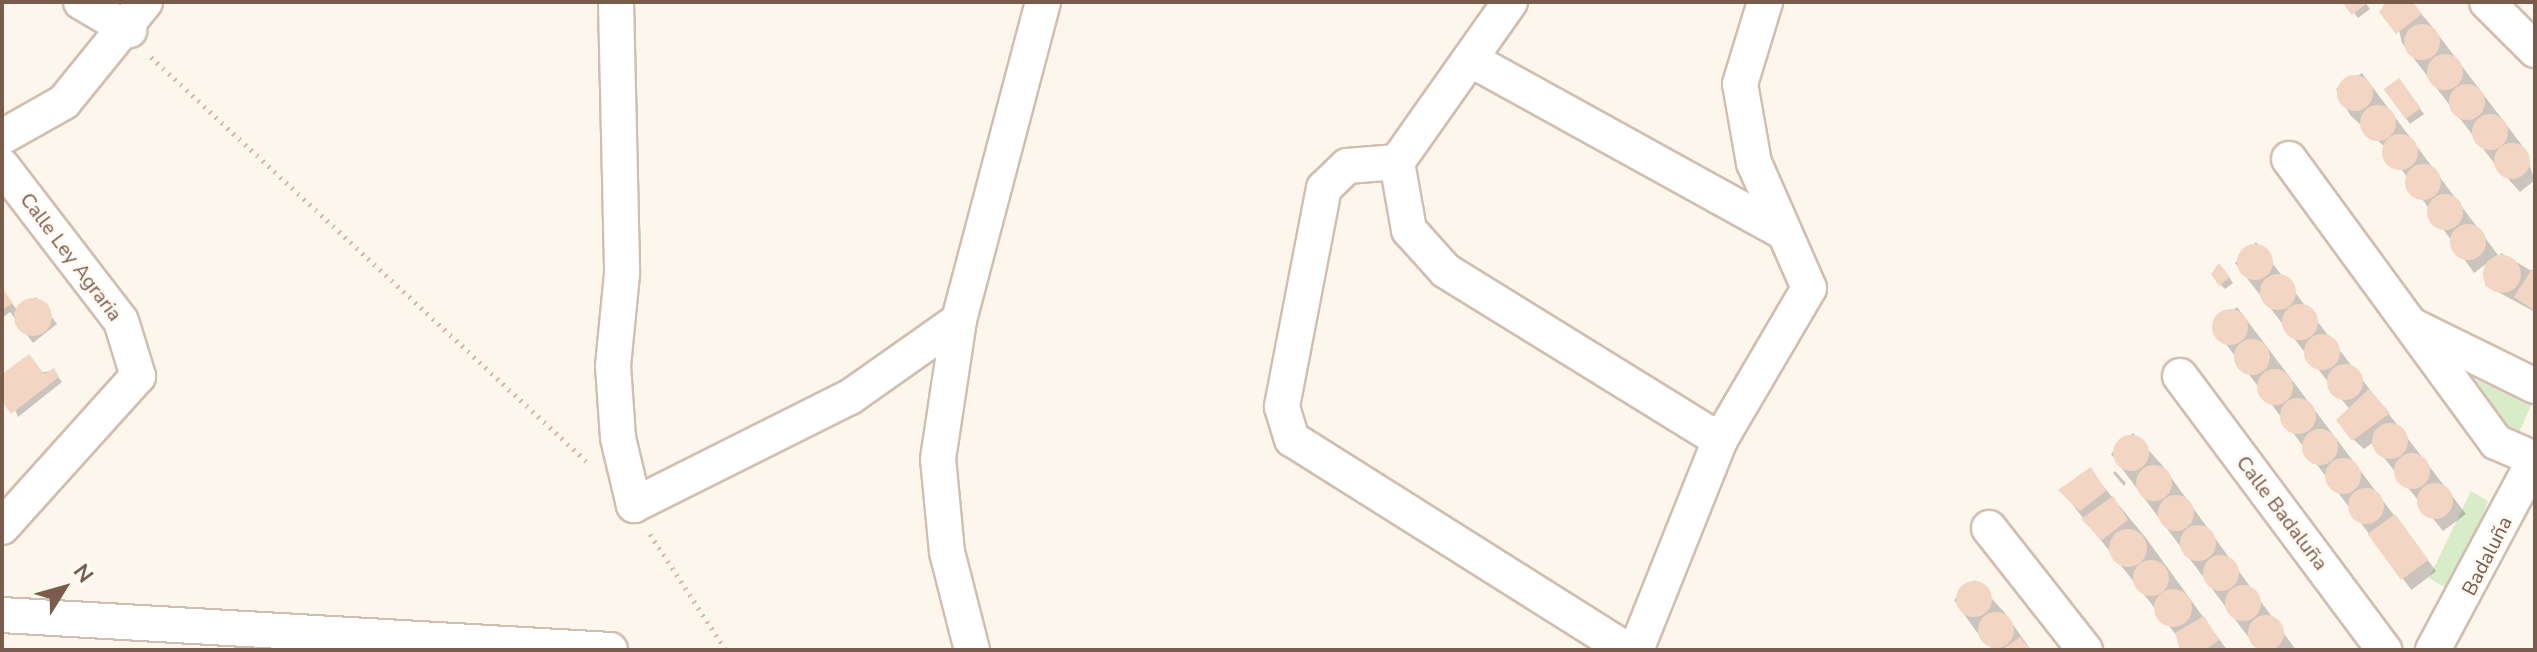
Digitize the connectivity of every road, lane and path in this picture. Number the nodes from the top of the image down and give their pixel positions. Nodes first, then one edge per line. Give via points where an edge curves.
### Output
1 (81, 2) edge
2 (616, 2) edge
3 (1043, 2) edge
4 (1510, 2) edge
5 (1765, 2) edge
6 (2487, 2) edge
7 (137, 16) edge
8 (2535, 50) edge
9 (1470, 59) junction
10 (2, 137) edge
11 (2289, 159) dead end
12 (1397, 162) junction
13 (2, 166) edge
14 (1781, 231) junction
15 (959, 320) junction
16 (2409, 324) junction
17 (2180, 376) dead end
18 (2535, 386) edge
19 (1720, 440) junction
20 (2535, 459) edge
21 (634, 505) junction
22 (2, 527) edge
23 (1989, 528) dead end
24 (2, 615) edge
25 (244, 639) edge
26 (610, 650) edge
27 (726, 650) edge
28 (972, 650) edge
29 (1627, 650) edge
30 (1636, 650) edge
31 (2085, 650) edge
32 (2384, 650) edge
33 (2433, 650) edge

1 - 7 street
2 - 21 street via 622,274 613,366 618,438
3 - 15 street
4 - 9 street
5 - 14 street via 1740,84 1754,163
6 - 8 street
7 - 10 street via 64,102
7 - 21 path via 164,72
9 - 12 street
9 - 14 street
11 - 16 street
12 - 19 street via 1409,230 1446,271
12 - 29 street via 1347,166 1324,188 1282,407 1292,439
13 - 22 street, Calle Ley Agraria via 136,350 138,376
14 - 19 street via 1809,288
15 - 21 street via 850,397
15 - 28 street via 938,459 947,552
16 - 18 street
16 - 20 street via 2496,442
17 - 32 street, Calle Badaluña
19 - 30 street
20 - 33 street, Badaluña
21 - 27 path via 676,582
23 - 31 street
24 - 25 street
25 - 26 street

